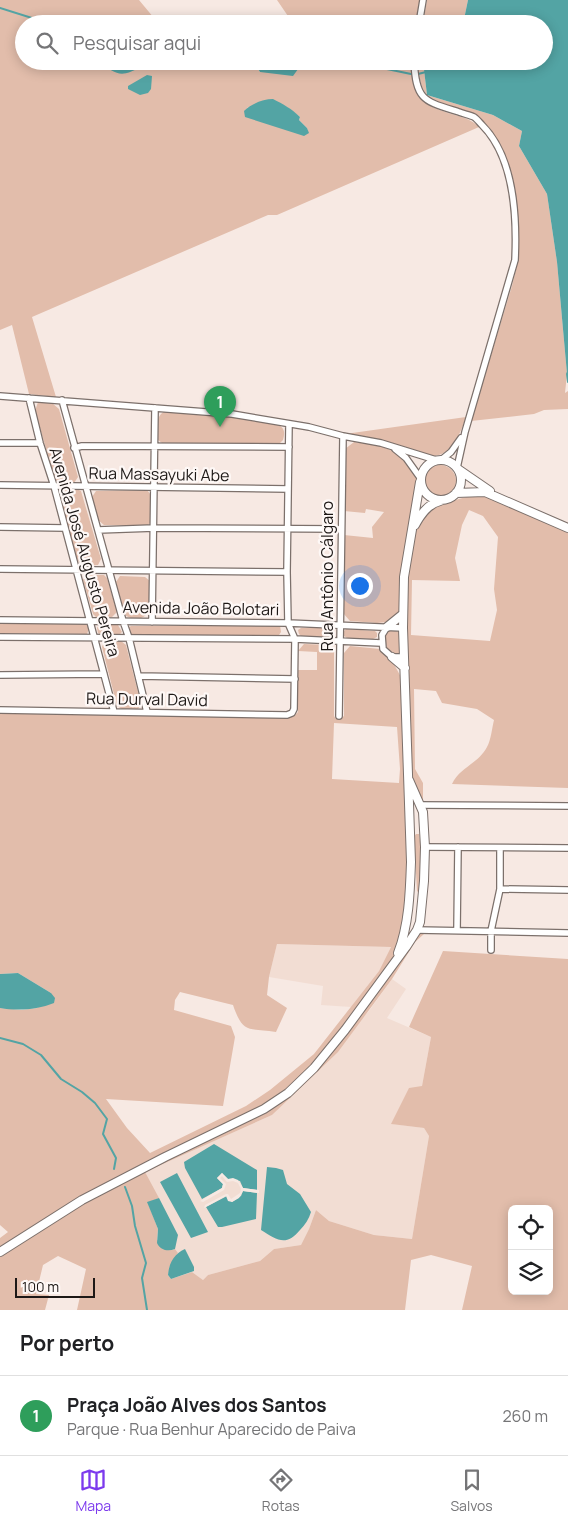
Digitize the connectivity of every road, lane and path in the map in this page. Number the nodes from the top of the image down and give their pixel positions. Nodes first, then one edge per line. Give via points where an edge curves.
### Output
1 (423, 0) edge
2 (420, 15) edge
3 (416, 70) edge
4 (0, 396) edge
5 (30, 398) junction
6 (62, 400) junction
7 (155, 408) junction
8 (289, 424) junction
9 (465, 432) junction
10 (343, 436) junction
11 (0, 443) edge
12 (40, 443) junction
13 (382, 443) junction
14 (155, 446) junction
15 (289, 447) junction
16 (74, 448) junction
17 (439, 460) junction
18 (458, 468) junction
19 (420, 480) junction
20 (0, 485) edge
21 (54, 486) junction
22 (86, 486) junction
23 (154, 487) junction
24 (288, 489) junction
25 (456, 493) junction
26 (496, 495) junction
27 (441, 500) junction
28 (0, 528) edge
29 (65, 528) junction
30 (154, 528) junction
31 (568, 528) edge
32 (340, 529) junction
33 (98, 530) junction
34 (288, 530) junction
35 (410, 536) junction
36 (0, 569) edge
37 (76, 569) junction
38 (109, 570) junction
39 (153, 571) junction
40 (287, 572) junction
41 (403, 614) junction
42 (0, 620) edge
43 (89, 621) junction
44 (122, 621) junction
45 (152, 622) junction
46 (288, 623) junction
47 (340, 625) junction
48 (387, 627) junction
49 (403, 628) junction
50 (0, 637) edge
51 (94, 638) junction
52 (129, 638) junction
53 (295, 639) junction
54 (340, 641) junction
55 (382, 643) junction
56 (404, 657) junction
57 (392, 658) junction
58 (405, 668) junction
59 (104, 674) junction
60 (0, 675) edge
61 (139, 676) junction
62 (296, 679) junction
63 (0, 710) edge
64 (114, 712) junction
65 (147, 712) junction
66 (339, 716) dead end
67 (409, 780) junction
68 (420, 805) junction
69 (568, 806) edge
70 (410, 832) junction
71 (424, 832) junction
72 (425, 847) junction
73 (458, 847) junction
74 (500, 848) junction
75 (568, 848) edge
76 (411, 862) junction
77 (500, 889) junction
78 (568, 890) edge
79 (422, 896) junction
80 (417, 930) junction
81 (457, 930) junction
82 (491, 931) junction
83 (568, 933) edge
84 (491, 950) dead end
85 (397, 958) junction
86 (0, 1252) edge

1 - 2 street
3 - 9 street via 420,93 426,100 474,117 490,133 506,167 515,209 515,260
4 - 5 street
5 - 6 street
5 - 12 street, Avenida José Augusto Pereira
6 - 7 street
6 - 16 street, Avenida José Augusto Pereira
7 - 8 street via 232,414
7 - 14 street
8 - 10 street
8 - 15 street
9 - 17 street via 454,448
9 - 18 street
10 - 13 street
10 - 32 street, Rua Antônio Cálgaro
11 - 12 street
12 - 21 street, Avenida José Augusto Pereira
13 - 17 street
13 - 19 street via 406,458
14 - 15 street
14 - 16 street
14 - 23 street
15 - 24 street
16 - 22 street, Avenida José Augusto Pereira
17 - 18 main road
17 - 19 main road via 424,468
18 - 25 main road via 461,477
18 - 26 main road
19 - 27 main road via 427,495
19 - 35 main road
20 - 21 street, Rua Massayuki Abe
21 - 22 street, Rua Massayuki Abe
21 - 29 street, Avenida José Augusto Pereira
22 - 23 street, Rua Massayuki Abe
22 - 33 street, Avenida José Augusto Pereira
23 - 24 street, Rua Massayuki Abe
23 - 30 street
24 - 34 street
25 - 26 main road via 475,491
25 - 27 main road
26 - 31 main road
27 - 35 main road via 423,512
28 - 29 street
29 - 37 street, Avenida José Augusto Pereira
30 - 33 street
30 - 34 street
30 - 39 street
32 - 34 street
32 - 47 street, Rua Antônio Cálgaro
33 - 38 street, Avenida José Augusto Pereira
34 - 40 street
35 - 41 main road
36 - 37 street
37 - 38 street
37 - 43 street, Avenida José Augusto Pereira
38 - 39 street
38 - 44 street, Avenida José Augusto Pereira
39 - 40 street
39 - 45 street
40 - 46 street
41 - 48 main road
41 - 49 main road
42 - 43 street, Avenida João Bolotari
43 - 44 street, Avenida João Bolotari
43 - 51 street, Avenida José Augusto Pereira
44 - 45 street, Avenida João Bolotari
44 - 52 street, Avenida José Augusto Pereira
45 - 46 street, Avenida João Bolotari
46 - 47 street, Avenida João Bolotari
46 - 53 street
47 - 48 street, Avenida João Bolotari
47 - 54 street, Rua Antônio Cálgaro
48 - 49 street, Avenida João Bolotari
48 - 55 street via 382,634
49 - 56 main road
50 - 51 street, Avenida João Bolotari
51 - 52 street, Avenida João Bolotari
51 - 59 street, Avenida José Augusto Pereira
52 - 53 street, Avenida João Bolotari
52 - 61 street, Avenida José Augusto Pereira
53 - 54 street, Avenida João Bolotari
53 - 62 street
54 - 55 street, Avenida João Bolotari
54 - 66 street, Rua Antônio Cálgaro
55 - 57 street
56 - 57 street
56 - 58 main road
57 - 58 main road
58 - 67 main road
59 - 60 street
59 - 64 street, Avenida José Augusto Pereira
61 - 62 street
61 - 65 street, Avenida José Augusto Pereira
62 - 65 street, Rua Durval David via 294,709 287,715
63 - 64 street, Rua Durval David
64 - 65 street, Rua Durval David
67 - 68 main road
67 - 70 main road
68 - 69 street
68 - 71 main road
70 - 71 main road
70 - 76 main road
71 - 72 main road
72 - 73 street
72 - 79 main road
73 - 74 street
73 - 81 street
74 - 75 street
74 - 77 street
76 - 79 main road via 415,893
76 - 85 main road via 410,892
77 - 78 street
77 - 82 street
79 - 80 main road
80 - 81 street
80 - 85 main road
81 - 82 street
82 - 83 street
82 - 84 street
85 - 86 main road via 332,1046 288,1093 251,1116 82,1200

